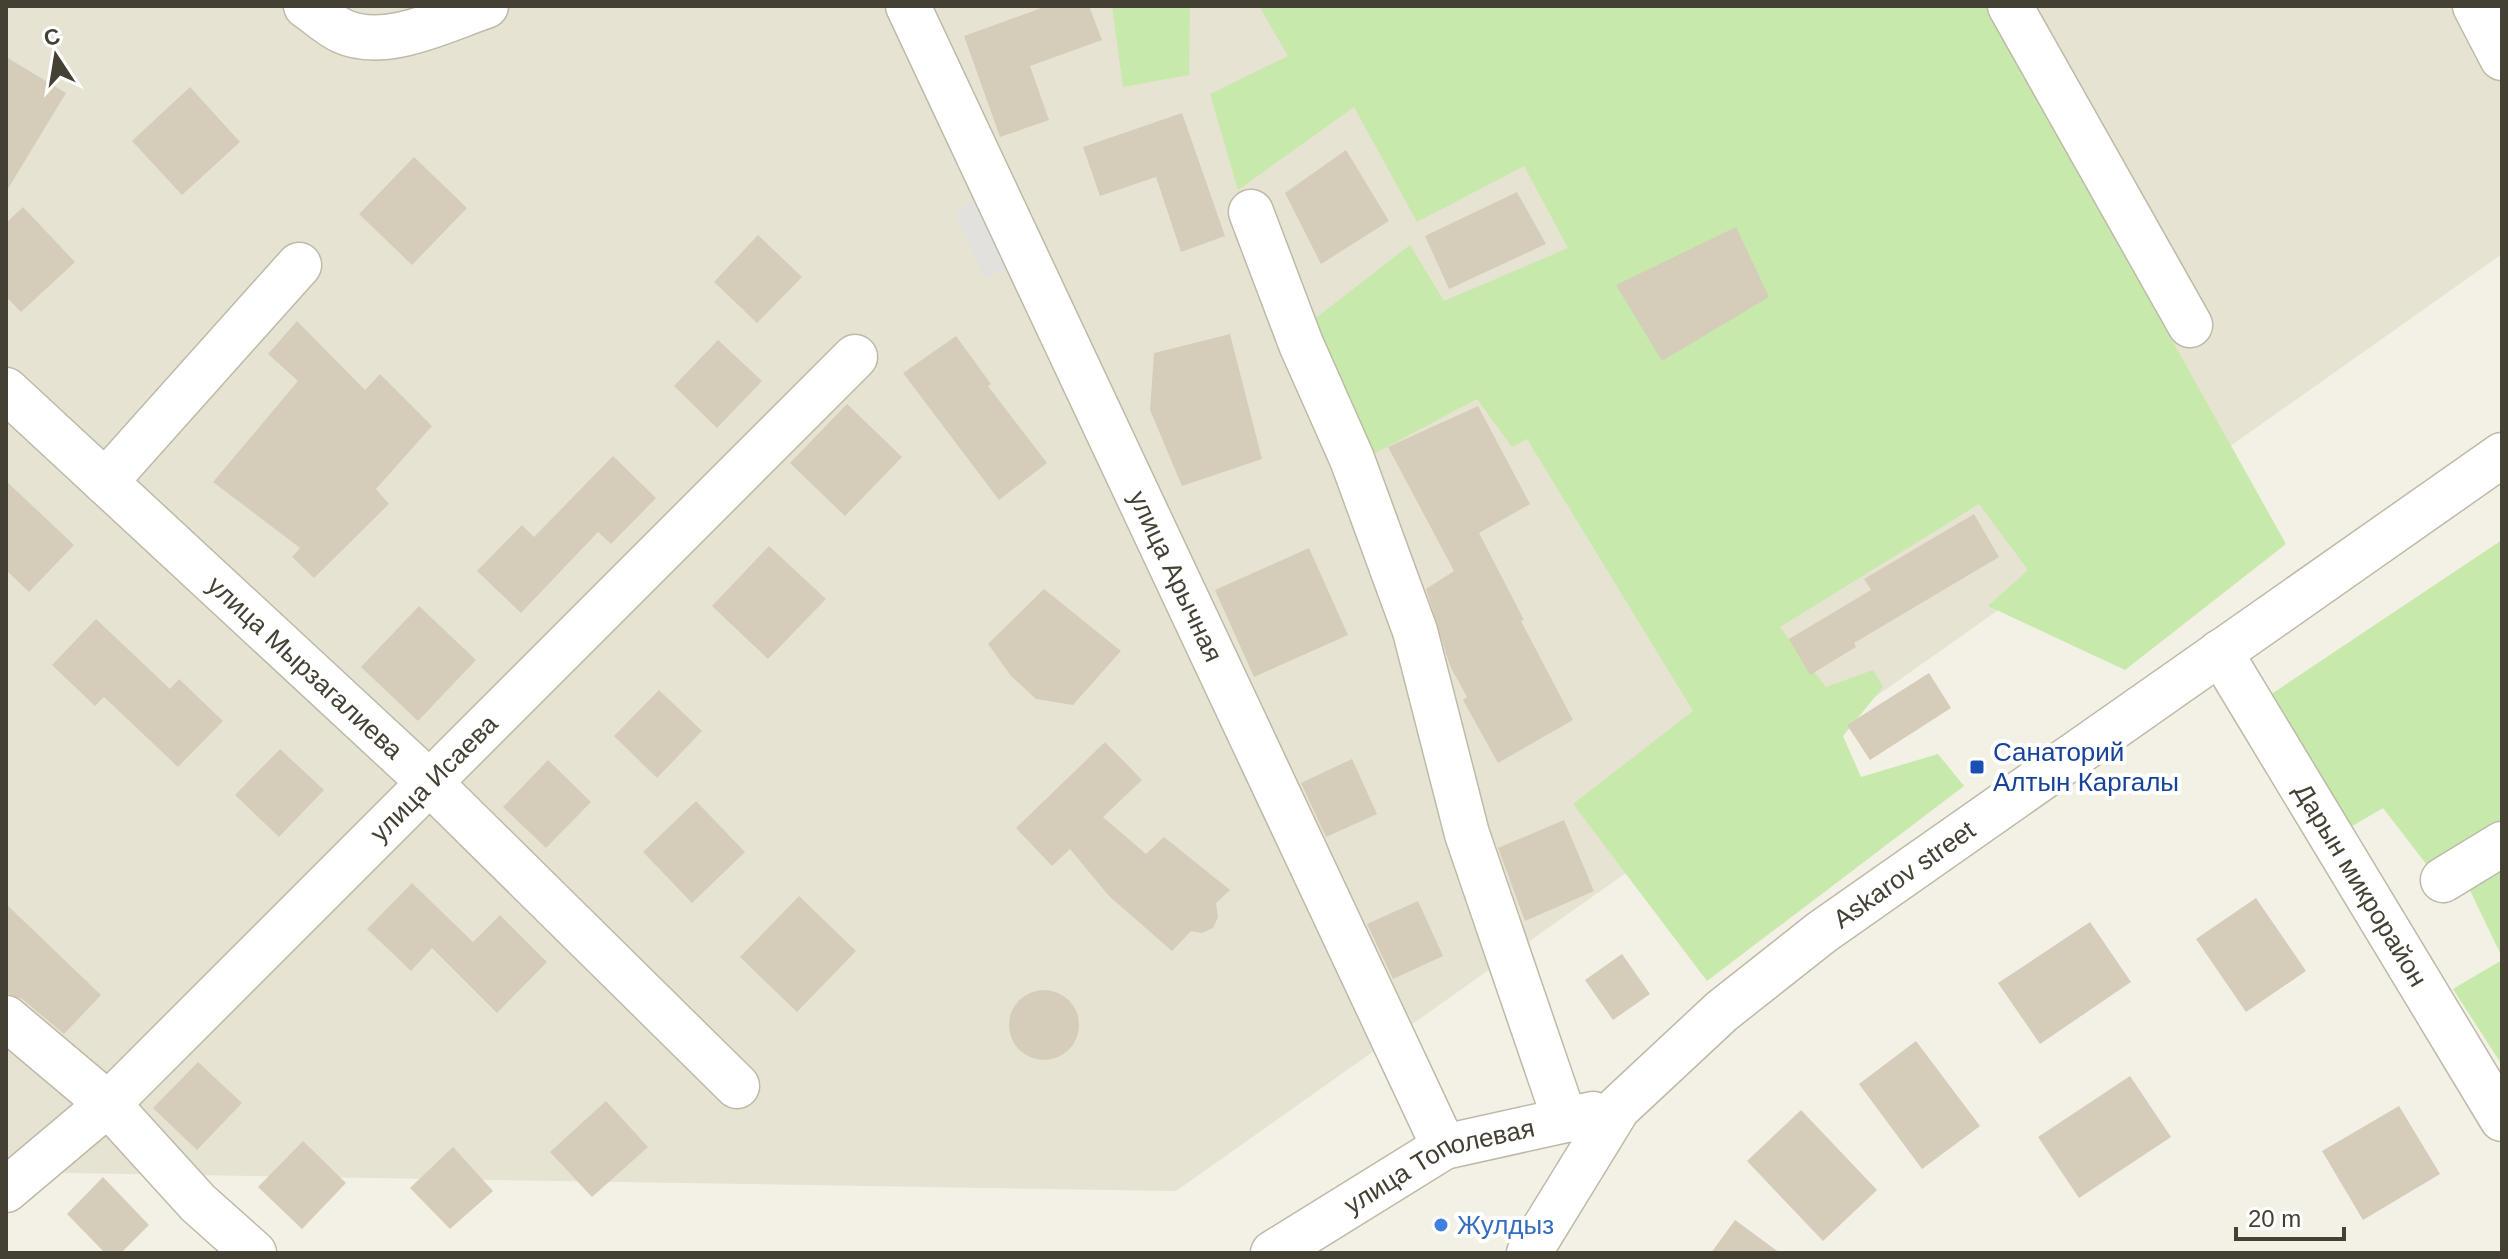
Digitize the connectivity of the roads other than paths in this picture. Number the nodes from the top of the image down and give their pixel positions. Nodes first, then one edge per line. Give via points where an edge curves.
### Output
1 (306, 6) edge
2 (486, 6) edge
3 (2010, 6) edge
4 (2475, 6) edge
5 (916, 9) edge
6 (2502, 58) edge
7 (1251, 212) dead end
8 (299, 265) dead end
9 (2190, 325) dead end
10 (855, 357) dead end
11 (6, 390) edge
12 (2502, 455) edge
13 (105, 482) junction
14 (2220, 652) junction
15 (430, 783) junction
16 (2502, 844) edge
17 (2443, 880) dead end
18 (6, 1018) edge
19 (737, 1086) dead end
20 (108, 1104) junction
21 (1618, 1108) junction
22 (2502, 1119) edge
23 (1565, 1120) junction
24 (1444, 1147) junction
25 (6, 1190) edge
26 (254, 1253) edge
27 (1273, 1253) edge
28 (1529, 1253) edge

1 - 2 street via 342,31 368,39 393,37
3 - 9 street
4 - 6 street
5 - 24 street, улица Арычная
7 - 23 street via 1352,459 1415,631 1467,834
8 - 13 street
10 - 15 street, улица Исаева
11 - 13 street, улица Мырзагалиева
12 - 14 street, Askarov street
13 - 15 street, улица Мырзагалиева
14 - 21 street, Askarov street via 1822,932 1722,1011
14 - 22 street, Дарын микрорайон
15 - 19 street, улица Мырзагалиева
15 - 20 street, улица Исаева
16 - 17 street
18 - 20 street
20 - 25 street, улица Исаева
20 - 26 street via 198,1203
21 - 23 street, улица Тополевая
21 - 28 street, Askarov street
23 - 24 street, улица Тополевая
24 - 27 street, улица Тополевая

